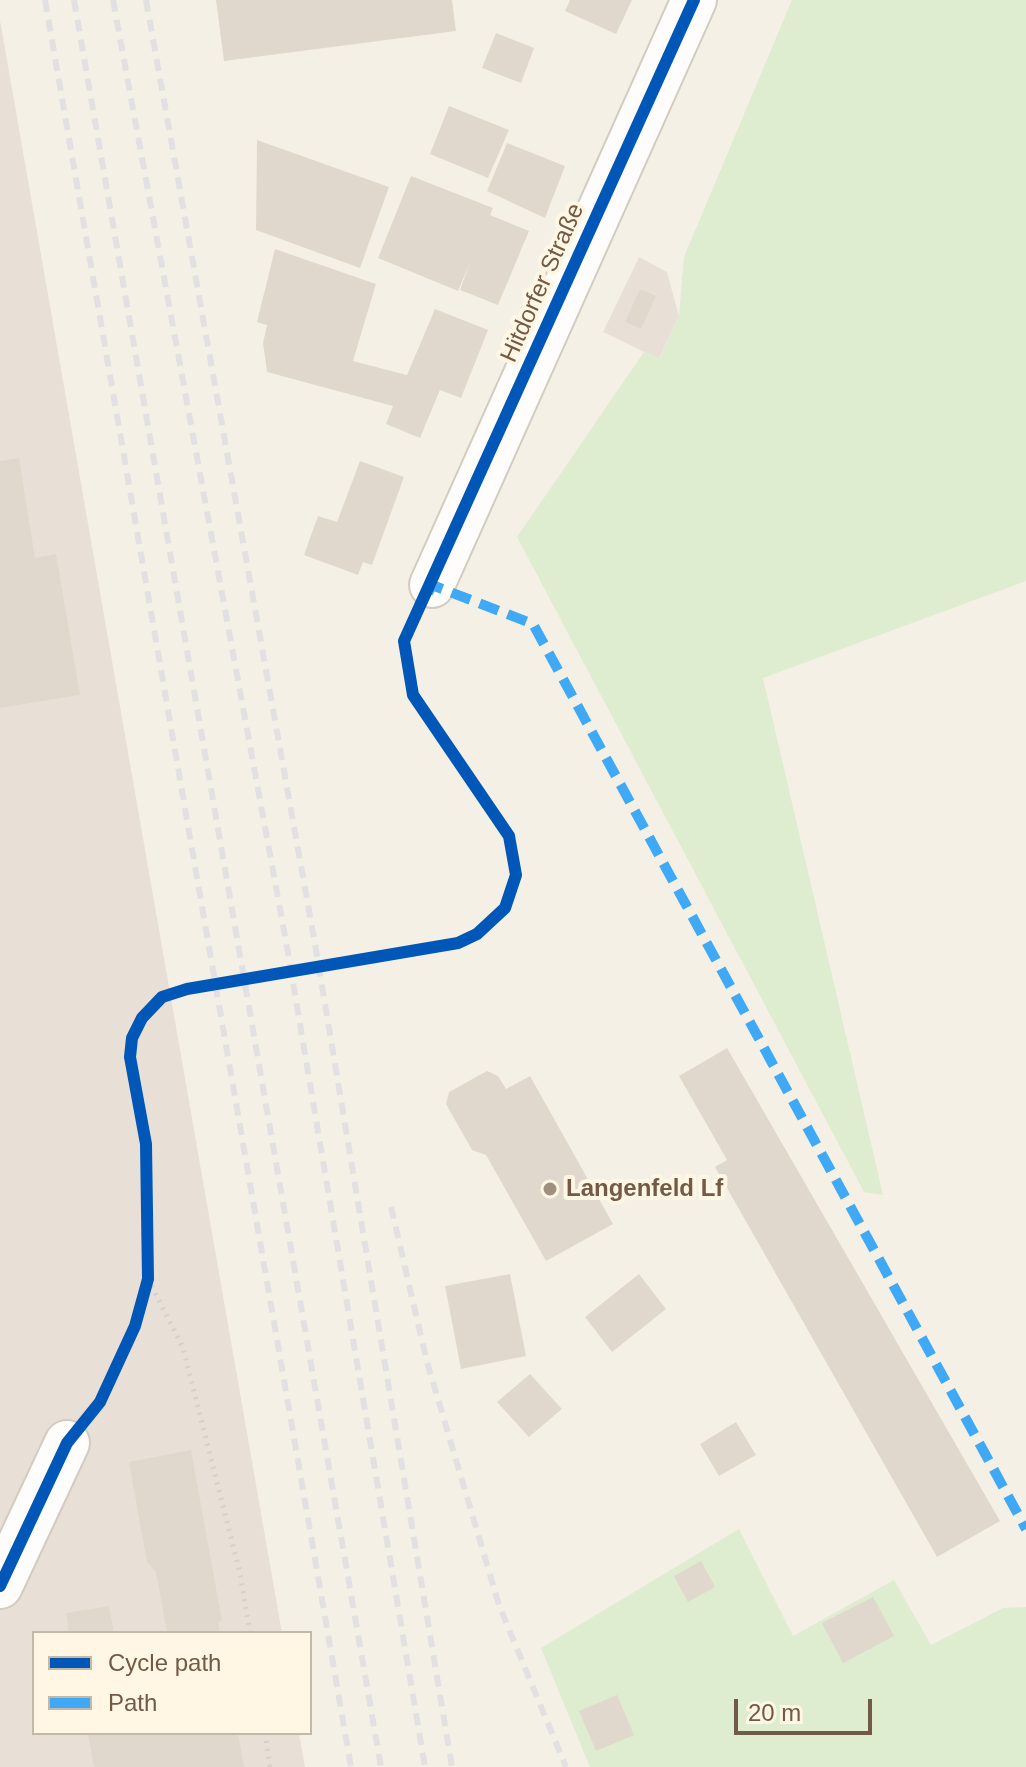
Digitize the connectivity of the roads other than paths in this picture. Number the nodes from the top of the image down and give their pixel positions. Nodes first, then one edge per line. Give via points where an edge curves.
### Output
1 (694, 0) edge
2 (432, 585) dead end
3 (67, 1443) dead end
4 (0, 1586) edge

1 - 2 street, Hitdorfer Straße
3 - 4 street

